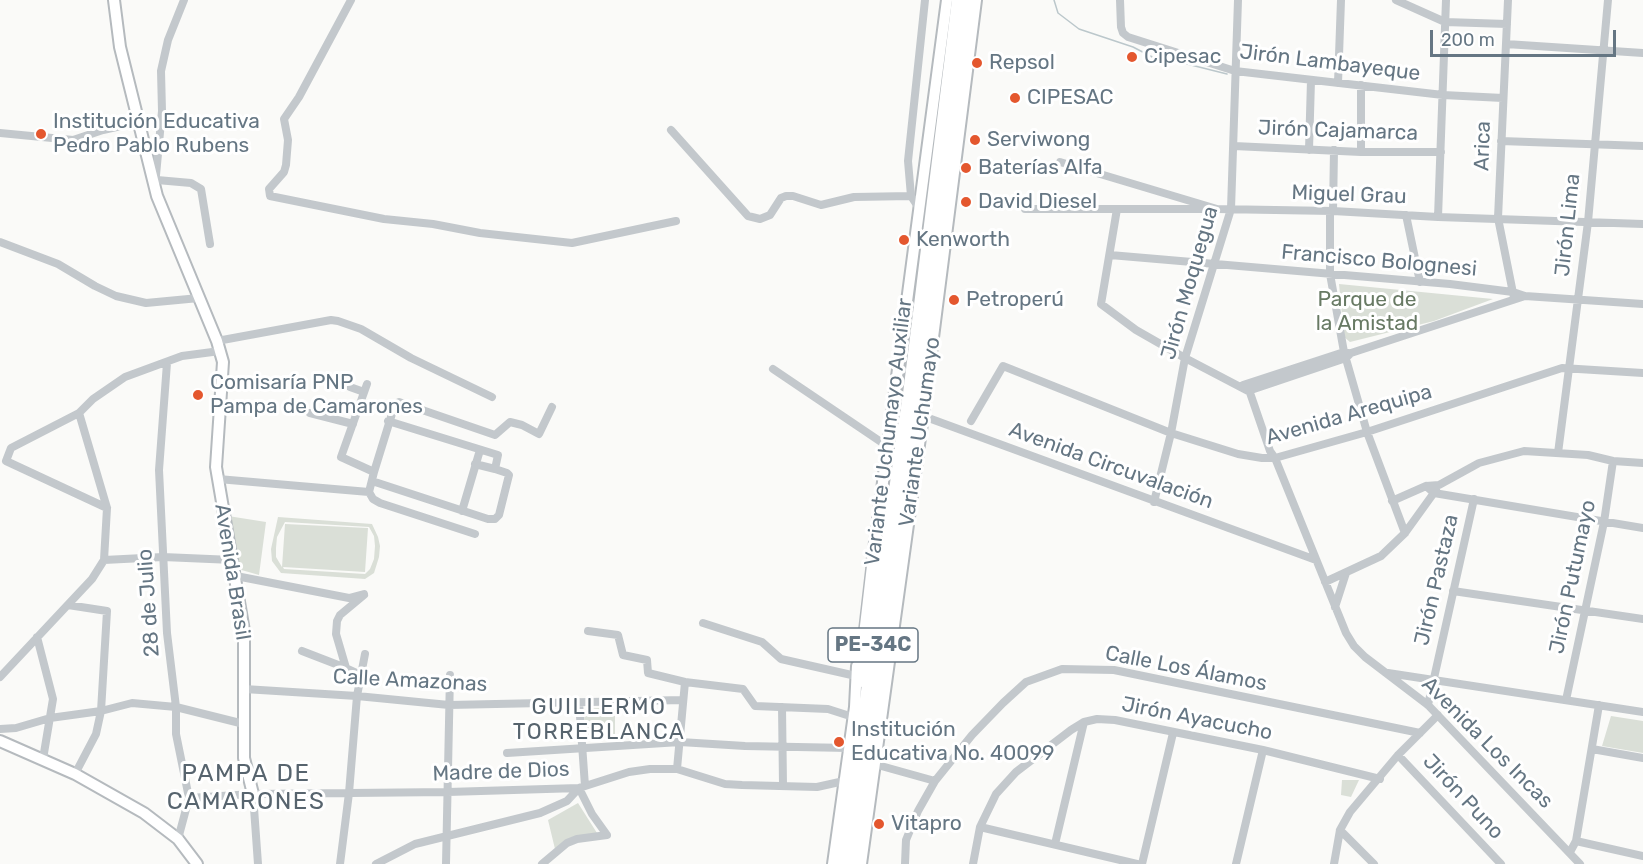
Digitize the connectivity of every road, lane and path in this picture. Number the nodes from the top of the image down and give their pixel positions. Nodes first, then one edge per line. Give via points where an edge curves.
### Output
1 (114, 0) edge
2 (184, 0) edge
3 (351, 0) edge
4 (925, 0) edge
5 (947, 0) edge
6 (958, 0) edge
7 (967, 0) edge
8 (976, 0) edge
9 (1120, 0) edge
10 (1238, 0) edge
11 (1341, 0) edge
12 (1396, 0) edge
13 (1446, 0) edge
14 (1508, 0) edge
15 (1608, 0) edge
16 (1445, 22) junction
17 (1507, 24) junction
18 (1506, 44) junction
19 (1602, 50) junction
20 (1643, 53) edge
21 (1235, 71) junction
22 (1311, 80) junction
23 (1338, 83) junction
24 (1361, 86) junction
25 (1443, 95) junction
26 (1503, 98) junction
27 (139, 122) junction
28 (671, 130) dead end
29 (0, 133) edge
30 (1501, 141) junction
31 (1594, 144) junction
32 (1233, 146) junction
33 (1643, 146) edge
34 (1309, 150) junction
35 (1334, 150) junction
36 (1360, 152) junction
37 (1441, 152) junction
38 (1060, 162) dead end
39 (156, 183) junction
40 (910, 196) junction
41 (919, 208) junction
42 (1025, 209) dead end
43 (1117, 209) junction
44 (1217, 209) junction
45 (1232, 209) junction
46 (1331, 211) junction
47 (1406, 216) junction
48 (1438, 217) junction
49 (1498, 218) junction
50 (676, 221) dead end
51 (1588, 222) junction
52 (1643, 224) edge
53 (0, 242) edge
54 (210, 244) dead end
55 (1110, 255) junction
56 (1215, 264) junction
57 (1330, 274) junction
58 (1420, 282) junction
59 (1514, 296) junction
60 (199, 298) junction
61 (1579, 300) junction
62 (1643, 304) edge
63 (219, 346) junction
64 (1347, 354) junction
65 (1185, 358) junction
66 (167, 363) junction
67 (1569, 368) junction
68 (773, 369) dead end
69 (1643, 373) edge
70 (350, 387) dead end
71 (1247, 387) junction
72 (492, 397) dead end
73 (552, 407) dead end
74 (916, 407) junction
75 (892, 411) junction
76 (79, 413) junction
77 (310, 413) dead end
78 (388, 421) junction
79 (971, 421) dead end
80 (353, 424) junction
81 (908, 426) junction
82 (1367, 432) junction
83 (1171, 433) junction
84 (887, 446) junction
85 (480, 450) junction
86 (1558, 453) junction
87 (1275, 458) junction
88 (1613, 461) junction
89 (1643, 463) edge
90 (475, 464) junction
91 (495, 469) junction
92 (374, 472) junction
93 (218, 479) junction
94 (372, 481) junction
95 (1437, 489) junction
96 (369, 492) junction
97 (1474, 499) junction
98 (1392, 501) junction
99 (1154, 502) junction
100 (107, 508) junction
101 (462, 511) junction
102 (1604, 522) junction
103 (1643, 528) edge
104 (1405, 533) junction
105 (475, 534) dead end
106 (163, 557) junction
107 (874, 557) junction
108 (104, 560) junction
109 (233, 560) junction
110 (1316, 560) junction
111 (1346, 573) junction
112 (236, 576) junction
113 (1325, 582) junction
114 (1453, 591) junction
115 (364, 594) dead end
116 (351, 601) junction
117 (68, 605) junction
118 (1335, 607) junction
119 (1584, 610) junction
120 (1643, 619) edge
121 (703, 623) dead end
122 (588, 631) dead end
123 (37, 637) junction
124 (303, 651) dead end
125 (365, 654) dead end
126 (346, 668) junction
127 (1386, 672) junction
128 (361, 675) junction
129 (450, 675) dead end
130 (856, 676) junction
131 (0, 677) edge
132 (1434, 679) junction
133 (685, 682) junction
134 (244, 689) junction
135 (357, 696) junction
136 (683, 700) junction
137 (1566, 700) junction
138 (579, 702) junction
139 (449, 705) junction
140 (1428, 705) junction
141 (1599, 705) junction
142 (176, 707) junction
143 (782, 707) junction
144 (101, 711) junction
145 (1643, 712) edge
146 (858, 714) junction
147 (1438, 715) junction
148 (50, 718) junction
149 (1084, 722) junction
150 (244, 723) junction
151 (0, 729) edge
152 (1173, 733) junction
153 (1420, 734) junction
154 (0, 741) edge
155 (680, 742) junction
156 (783, 747) junction
157 (584, 748) junction
158 (849, 748) junction
159 (1592, 749) junction
160 (1263, 750) junction
161 (507, 753) dead end
162 (1398, 755) junction
163 (1643, 758) edge
164 (43, 759) junction
165 (874, 764) junction
166 (677, 769) junction
167 (75, 774) junction
168 (1380, 779) junction
169 (844, 781) junction
170 (935, 781) junction
171 (783, 785) junction
172 (582, 787) junction
173 (447, 792) junction
174 (349, 793) junction
175 (253, 794) junction
176 (189, 798) junction
177 (980, 826) junction
178 (1340, 830) junction
179 (447, 836) junction
180 (178, 839) junction
181 (1576, 841) junction
182 (1055, 844) junction
183 (1570, 852) junction
184 (1643, 856) edge
185 (197, 864) edge
186 (258, 864) edge
187 (340, 864) edge
188 (376, 864) edge
189 (446, 864) edge
190 (542, 864) edge
191 (833, 864) edge
192 (843, 864) edge
193 (852, 864) edge
194 (861, 864) edge
195 (905, 864) edge
196 (973, 864) edge
197 (1137, 864) edge
198 (1142, 864) edge
199 (1236, 864) edge
200 (1334, 864) edge
201 (1374, 864) edge
202 (1501, 864) edge
203 (1580, 864) edge

1 - 27 main road, Avenida Brasil via 120,46
2 - 39 street via 161,71
3 - 50 street via 284,119 288,140 286,165 268,189 270,196 384,219 572,243
4 - 40 street via 908,161
5 - 41 main road, Variante Uchumayo Auxiliar
6 - 74 highway, Variante Uchumayo / PE-34C
7 - 74 highway, Variante Uchumayo / PE-34C
8 - 74 main road, Variante Uchumayo
9 - 21 street, Jirón Lambayeque via 1121,27 1128,37
10 - 21 street, Jirón Moquegua
11 - 23 street
12 - 16 street
13 - 16 street
14 - 17 street, Arica
15 - 19 street, Jirón Lima
16 - 17 street
16 - 25 street
17 - 18 street, Arica
18 - 19 street
18 - 26 street, Arica
19 - 20 street
19 - 31 street, Jirón Lima
21 - 22 street, Jirón Lambayeque
21 - 32 street, Jirón Moquegua
22 - 23 street, Jirón Lambayeque
22 - 34 street
23 - 24 street, Jirón Lambayeque
24 - 25 street, Jirón Lambayeque
24 - 36 street
25 - 26 street, Jirón Lambayeque
25 - 37 street
26 - 30 street, Arica
27 - 29 street via 73,140
27 - 39 main road, Avenida Brasil
28 - 40 street via 748,216 760,219 770,215 786,196 821,205 854,197
30 - 31 street
30 - 49 street, Arica
31 - 33 street
31 - 51 street, Jirón Lima
32 - 34 street, Jirón Cajamarca
32 - 45 street, Jirón Moquegua
34 - 35 street, Jirón Cajamarca
35 - 36 street, Jirón Cajamarca
35 - 46 street
36 - 37 street, Jirón Cajamarca
37 - 48 street
38 - 44 street, Miguel Grau
39 - 54 street via 191,183 201,189
39 - 60 main road, Avenida Brasil
40 - 41 street
41 - 75 main road, Variante Uchumayo Auxiliar
42 - 43 street
43 - 44 street
43 - 55 street
44 - 45 street, Miguel Grau
45 - 46 street, Miguel Grau
45 - 56 street, Jirón Moquegua
46 - 47 street, Miguel Grau
46 - 57 street
47 - 48 street, Miguel Grau
47 - 58 street
48 - 49 street, Miguel Grau
49 - 51 street, Miguel Grau
49 - 59 street, Arica
51 - 52 street, Miguel Grau
51 - 61 street, Jirón Lima
53 - 60 street via 58,264 116,296 146,303
55 - 56 street, Francisco Bolognesi
55 - 65 street via 1101,304
56 - 57 street, Francisco Bolognesi
56 - 65 street, Jirón Moquegua
57 - 58 street, Francisco Bolognesi
57 - 64 street
58 - 59 street, Francisco Bolognesi
59 - 61 street, Francisco Bolognesi
59 - 64 street
60 - 63 main road, Avenida Brasil
61 - 62 street, Francisco Bolognesi
61 - 67 street, Jirón Lima
63 - 66 street
63 - 72 street via 338,321 361,329
63 - 93 main road, Avenida Brasil via 223,362
64 - 71 street
64 - 82 street
65 - 71 street via 1238,387
65 - 83 street, Jirón Moquegua
66 - 76 street via 125,377
66 - 106 street, 28 de Julio via 159,470
67 - 69 street, Avenida Arequipa
67 - 82 street, Avenida Arequipa
67 - 86 street, Jirón Lima
68 - 84 street
70 - 80 street via 366,388
71 - 87 street, Avenida Los Incas
73 - 78 street via 539,434 510,422 495,435 399,402
74 - 75 street, Avenida Circuvalación
74 - 81 highway, Variante Uchumayo / PE-34C, bridge
74 - 99 street, Avenida Circuvalación
74 - 165 main road, Variante Uchumayo
75 - 84 main road, Variante Uchumayo Auxiliar
76 - 100 street
76 - 100 street via 11,448 6,460
77 - 80 street
78 - 85 street
78 - 92 street
79 - 83 street, Avenida Arequipa via 1003,366
80 - 92 street via 341,457
81 - 146 highway, Variante Uchumayo / PE-34C
81 - 193 highway, Variante Uchumayo / PE-34C
82 - 87 street, Avenida Arequipa
82 - 98 street
83 - 87 street, Avenida Arequipa via 1238,454
83 - 99 street, Jirón Moquegua
84 - 107 main road, Variante Uchumayo Auxiliar
85 - 90 street
85 - 91 street via 498,455
86 - 88 street
86 - 95 street via 1524,451 1479,463
87 - 110 street, Avenida Los Incas
88 - 89 street
88 - 102 street, Jirón Putumayo
90 - 91 street
90 - 101 street
91 - 101 street via 508,476 499,515 488,519
92 - 94 street
93 - 96 street
93 - 109 main road, Avenida Brasil
94 - 96 street
94 - 101 street
95 - 97 street
95 - 98 street via 1426,486
95 - 104 street
96 - 105 street via 380,503
97 - 102 street
97 - 114 street, Jirón Pastaza
98 - 104 street
99 - 110 street, Avenida Circuvalación
100 - 108 street
102 - 103 street
102 - 119 street, Jirón Putumayo
104 - 111 street via 1381,556
106 - 108 street
106 - 109 street
106 - 142 street, 28 de Julio
107 - 130 main road, Variante Uchumayo Auxiliar
107 - 146 highway
108 - 117 street
109 - 112 main road, Avenida Brasil
110 - 113 street, Avenida Los Incas
111 - 113 street
111 - 118 street
112 - 116 street
112 - 134 main road, Avenida Brasil via 244,631
113 - 118 street, Avenida Los Incas
114 - 119 street
114 - 132 street, Jirón Pastaza
115 - 116 street
116 - 126 street via 337,621 336,634
117 - 123 street
117 - 144 street via 107,611
118 - 127 street, Avenida Los Incas via 1354,646
119 - 120 street
119 - 137 street, Jirón Putumayo
121 - 130 street via 762,642 781,659
122 - 133 street via 618,635 625,657 646,660 648,673
123 - 131 street
123 - 148 street via 52,699
124 - 126 street
125 - 128 street
126 - 128 street
127 - 132 street
127 - 140 street, Avenida Los Incas
128 - 135 street
129 - 139 street
130 - 146 main road, Variante Uchumayo Auxiliar
132 - 137 street
132 - 140 street, Jirón Pastaza
133 - 136 street
133 - 143 street via 743,689 755,706
134 - 135 street, Calle Amazonas
134 - 150 main road, Avenida Brasil
135 - 139 street, Calle Amazonas
135 - 174 street
136 - 138 street, Calle Amazonas
136 - 155 street
137 - 141 street
138 - 139 street, Calle Amazonas
138 - 157 street
139 - 173 street
140 - 147 street, Avenida Los Incas
141 - 145 street
141 - 159 street
142 - 144 street via 132,703
142 - 150 street
142 - 176 street, 28 de Julio via 176,734
143 - 146 street
143 - 156 street
144 - 148 street
144 - 167 street via 96,734
146 - 158 main road, Variante Uchumayo Auxiliar
146 - 192 highway, Variante Uchumayo / PE-34C
147 - 153 street
147 - 183 street, Avenida Los Incas
148 - 151 street via 16,729
148 - 164 street
149 - 152 street, Jirón Ayacucho via 1115,720
149 - 177 street via 1016,772 996,794
149 - 182 street
150 - 175 main road, Avenida Brasil via 244,758
152 - 160 street, Jirón Ayacucho
152 - 198 street
153 - 162 street
153 - 170 street, Calle Los Álamos via 1114,670 1062,669 1026,682 972,735
154 - 164 main road
155 - 156 street
155 - 157 street
155 - 166 street
156 - 158 street
156 - 171 street
157 - 161 street
157 - 172 street
158 - 169 main road, Variante Uchumayo Auxiliar
159 - 163 street
159 - 181 street
160 - 168 street, Jirón Ayacucho
160 - 199 street
162 - 168 street
162 - 202 street, Jirón Puno
164 - 167 main road
165 - 170 street
165 - 194 main road, Variante Uchumayo
166 - 171 street, Madre de Dios via 725,784
166 - 172 street, Madre de Dios via 629,772
167 - 180 main road via 144,813
168 - 178 street via 1350,812
169 - 171 street, Madre de Dios via 817,787
169 - 191 main road, Variante Uchumayo Auxiliar
170 - 195 street, Calle Los Álamos via 906,840
172 - 173 street, Madre de Dios
172 - 179 street via 567,801 540,813
172 - 190 street via 592,814 607,835 567,843
173 - 174 street, Madre de Dios
173 - 179 street
174 - 175 street, Madre de Dios
174 - 187 street
175 - 176 street, Madre de Dios
175 - 186 street, Avenida Brasil
176 - 180 street, 28 de Julio
177 - 182 street
177 - 196 street
178 - 200 street
178 - 201 street
179 - 188 street via 415,844
179 - 189 street
180 - 185 main road
181 - 183 street
181 - 184 street
182 - 197 street
183 - 203 street, Avenida Los Incas

